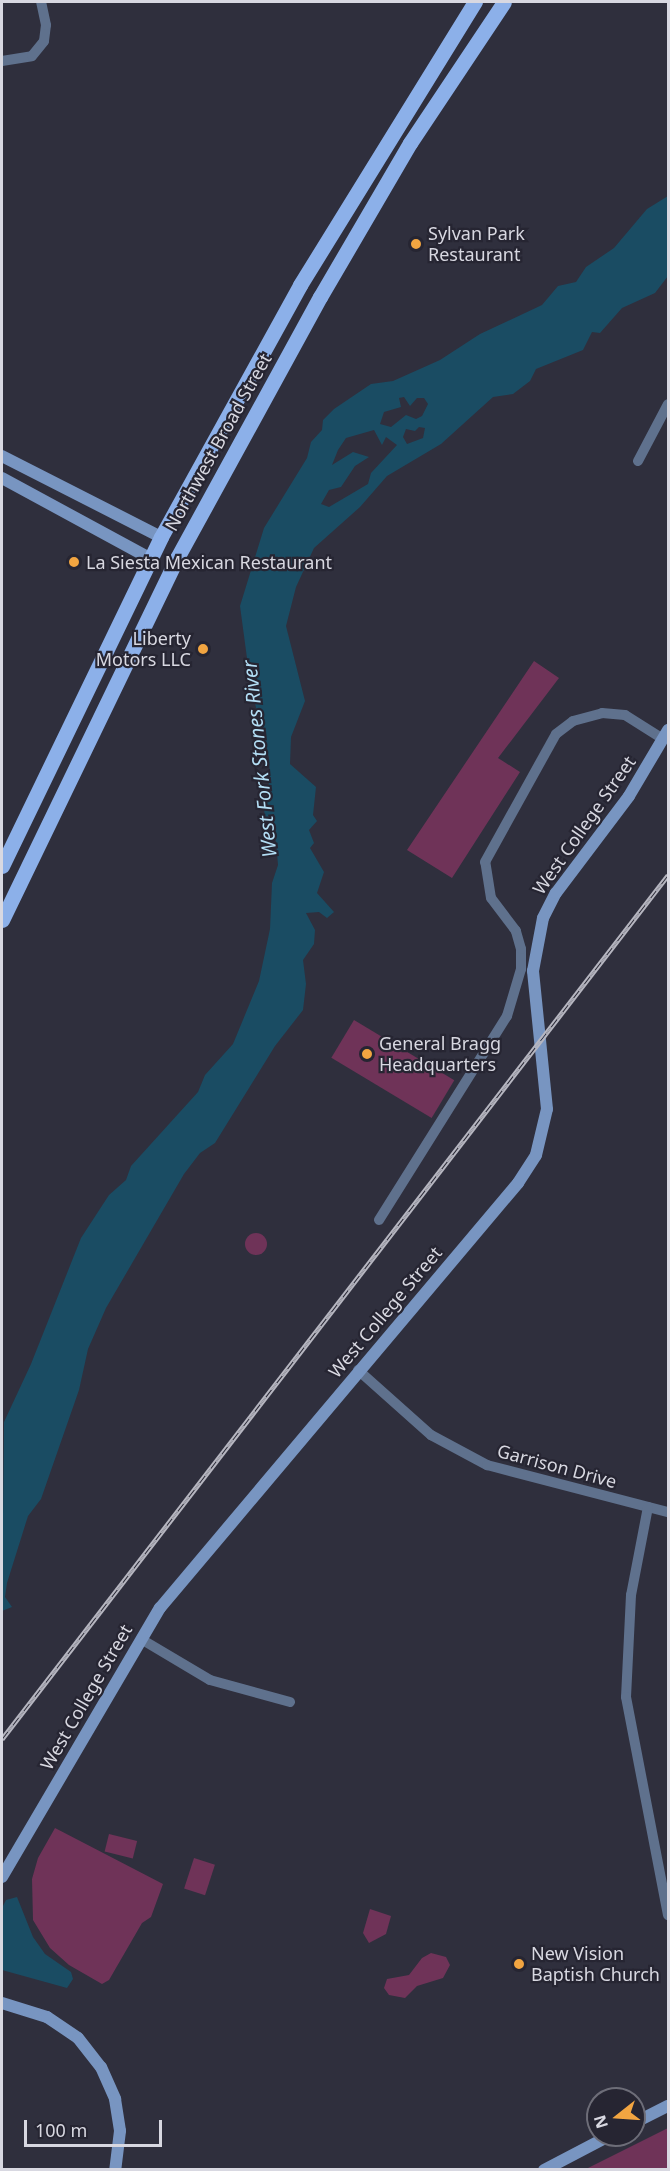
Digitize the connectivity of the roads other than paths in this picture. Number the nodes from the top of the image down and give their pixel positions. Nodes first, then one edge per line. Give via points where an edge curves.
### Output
1 (41, 2) edge
2 (476, 2) edge
3 (504, 2) edge
4 (2, 61) edge
5 (392, 133) junction
6 (410, 143) junction
7 (300, 285) junction
8 (320, 297) junction
9 (669, 404) edge
10 (2, 456) edge
11 (638, 461) dead end
12 (2, 478) edge
13 (161, 537) junction
14 (177, 558) junction
15 (151, 560) junction
16 (666, 735) edge
17 (43, 781) junction
18 (64, 791) junction
19 (3, 864) edge
20 (24, 873) junction
21 (2, 920) edge
22 (380, 1220) dead end
23 (358, 1371) junction
24 (648, 1507) junction
25 (669, 1512) edge
26 (141, 1639) junction
27 (290, 1702) dead end
28 (2, 1877) edge
29 (669, 1915) edge
30 (2, 2003) edge
31 (669, 2106) edge
32 (646, 2118) edge
33 (587, 2147) edge
34 (115, 2169) edge
35 (544, 2169) edge

1 - 4 street via 46,25 44,41 32,56
2 - 5 main road, Northwest Broad Street
3 - 6 main road, Northwest Broad Street
5 - 6 main road
5 - 7 main road, Northwest Broad Street
6 - 8 main road, Northwest Broad Street
7 - 8 main road
7 - 13 main road, Northwest Broad Street
8 - 14 main road, Northwest Broad Street
9 - 11 street
10 - 13 street
12 - 15 street
13 - 14 main road
13 - 15 main road, Northwest Broad Street
14 - 15 main road
14 - 18 main road, Northwest Broad Street
15 - 17 main road, Northwest Broad Street
16 - 22 street via 625,715 602,713 573,720 556,734 485,862 491,898 516,931 521,950 521,969 507,1016
16 - 23 street, West College Street via 629,796 556,893 543,918 533,971 547,1109 536,1155 518,1183
17 - 18 main road
17 - 19 main road, Northwest Broad Street
18 - 20 main road, Northwest Broad Street
19 - 20 main road
20 - 21 main road, Northwest Broad Street
23 - 24 street, Garrison Drive via 431,1435 487,1465
23 - 26 street, West College Street via 183,1577
24 - 25 street, Garrison Drive
24 - 29 street via 631,1595 626,1697
26 - 27 street via 210,1680
26 - 28 street, West College Street
30 - 34 street via 47,2017 78,2038 101,2067 115,2099 120,2131
31 - 32 street
33 - 35 street

